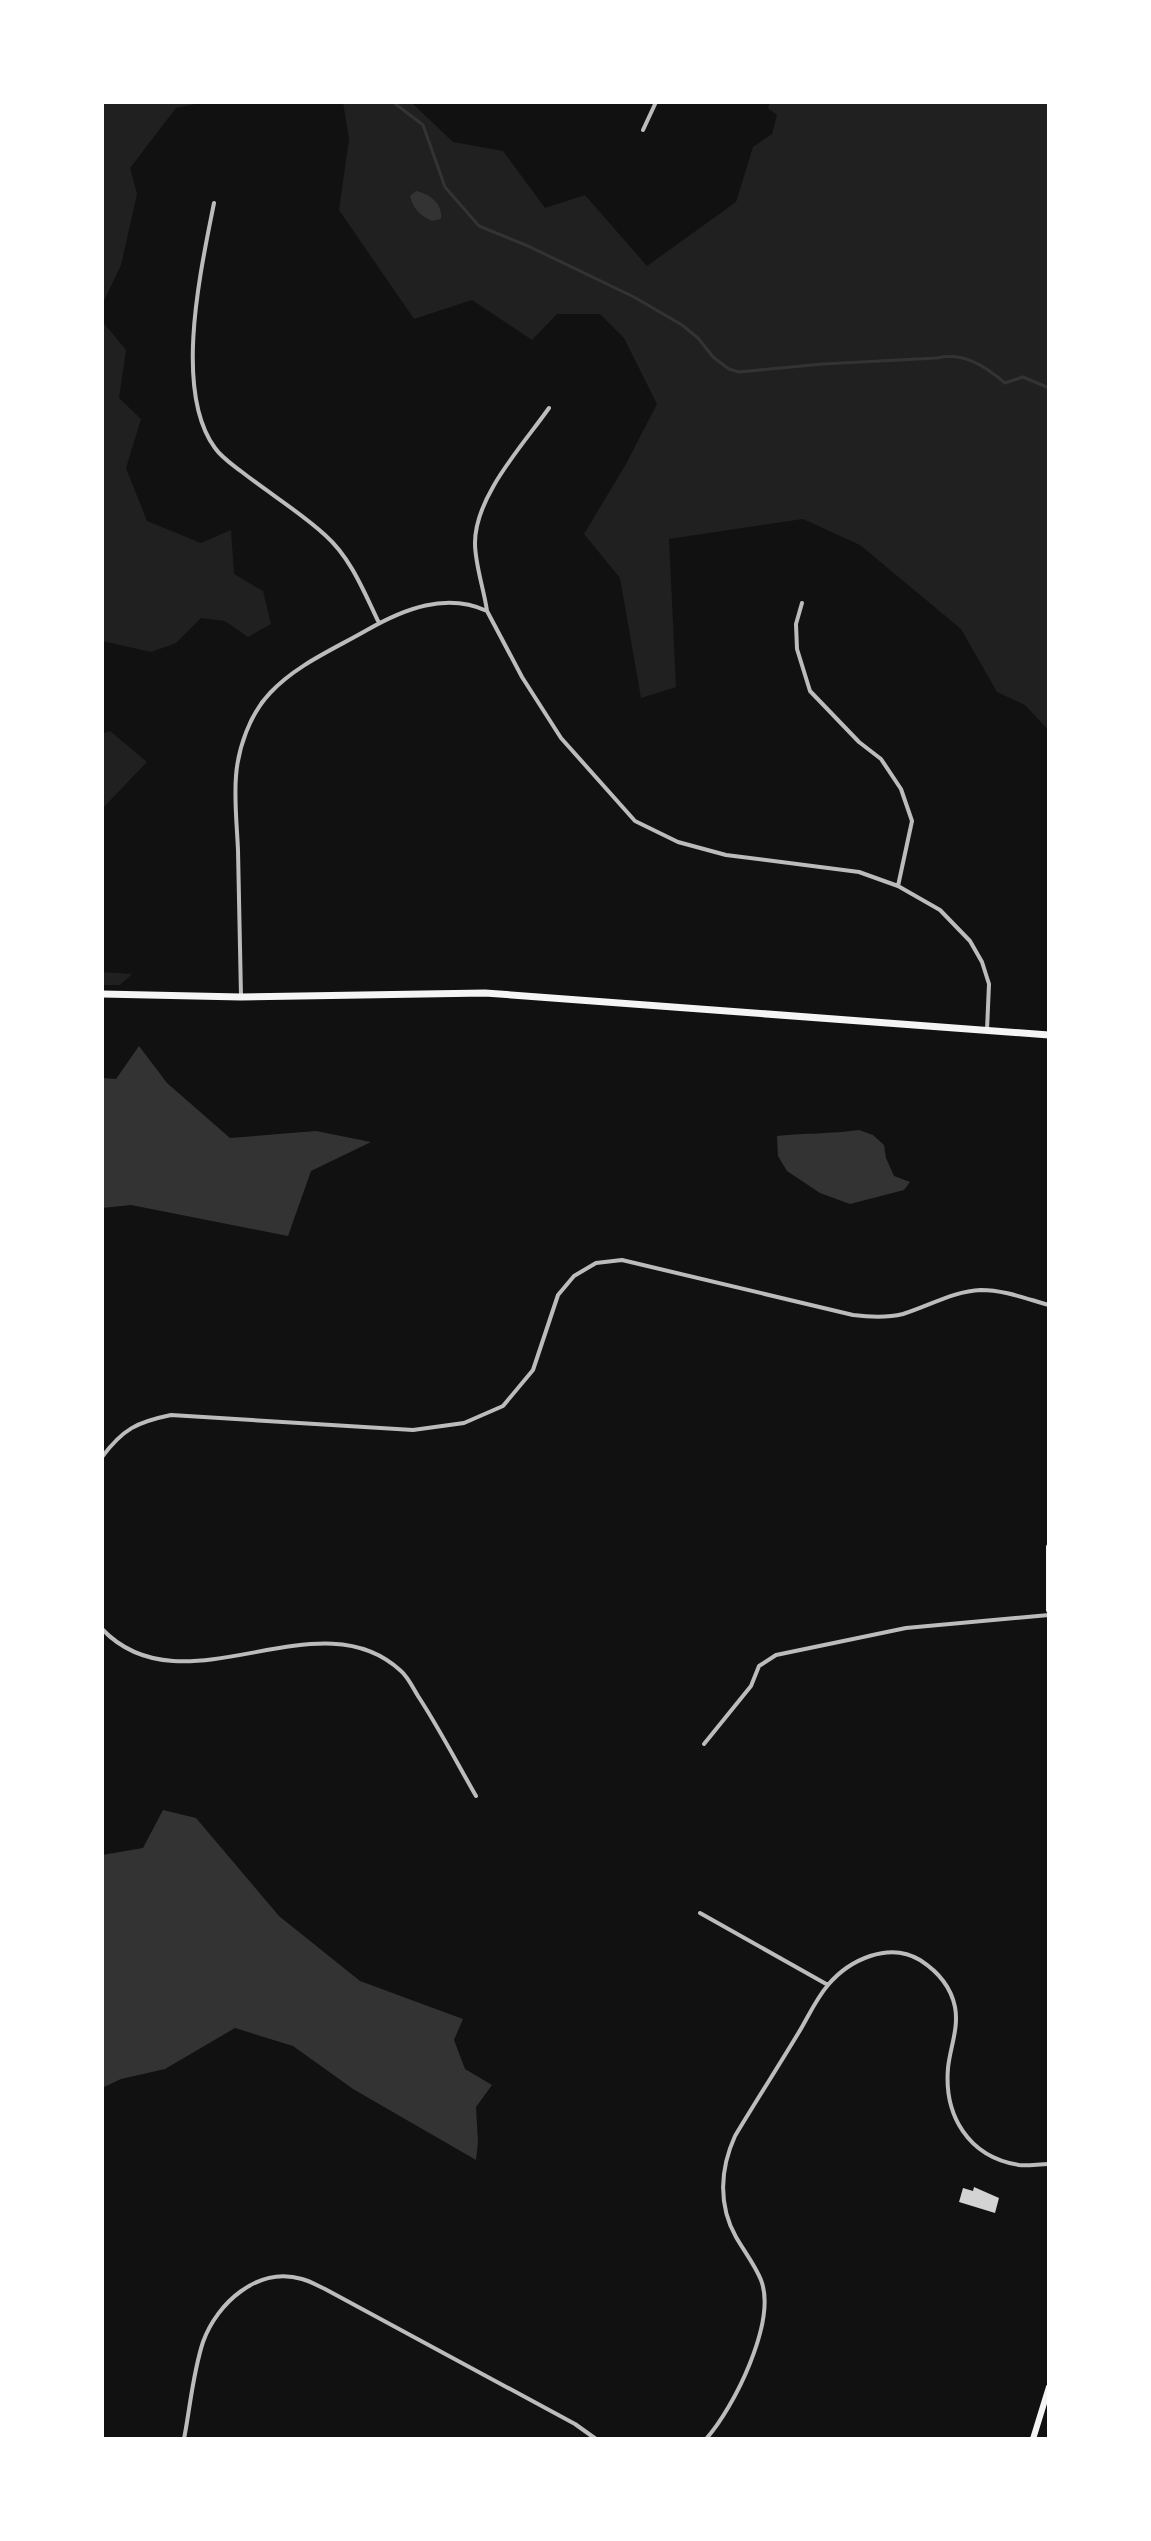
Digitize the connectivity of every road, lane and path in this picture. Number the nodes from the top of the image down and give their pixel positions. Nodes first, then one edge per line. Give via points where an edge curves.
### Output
1 (656, 102) edge
2 (643, 130) dead end
3 (214, 203) dead end
4 (549, 408) dead end
5 (802, 603) dead end
6 (487, 611) junction
7 (379, 623) junction
8 (898, 886) junction
9 (102, 994) edge
10 (241, 997) junction
11 (987, 1030) junction
12 (1049, 1035) edge
13 (1049, 1305) edge
14 (102, 1457) edge
15 (1049, 1547) edge
16 (1049, 1612) edge
17 (102, 1629) edge
18 (704, 1744) dead end
19 (476, 1796) dead end
20 (700, 1913) dead end
21 (828, 1985) junction
22 (1049, 2164) edge
23 (1049, 2387) edge
24 (184, 2439) edge
25 (596, 2439) edge
26 (706, 2439) edge
27 (1033, 2439) edge

1 - 2 street
3 - 7 street via 194,333 194,390 201,424 216,450 327,536 349,562
4 - 6 street via 489,493 479,518 475,544
5 - 8 street via 797,649 810,691 881,759 901,789 912,821
6 - 7 street via 469,603 440,602
6 - 8 street via 561,738 635,821 678,842 726,855 859,872
7 - 10 street via 293,673 269,693 245,734 236,776
8 - 11 street via 940,910 970,941 989,984
9 - 10 main road
10 - 11 main road via 485,993
11 - 12 main road
13 - 14 street via 982,1290 900,1315 853,1315 622,1260 596,1263 574,1276 558,1295 533,1370 503,1406 464,1423 413,1430 171,1415 138,1422
15 - 16 main road
16 - 18 street via 906,1628 776,1655 759,1666 751,1686
17 - 19 street via 124,1647 166,1662 307,1645 348,1644 379,1654 403,1672
20 - 21 street
21 - 22 street via 858,1961 885,1951 913,1956 933,1968 955,2008 946,2091 952,2114 967,2139 989,2154 1018,2165
21 - 26 street via 726,2155 725,2211 761,2280 766,2302 764,2324 742,2379
23 - 27 main road
24 - 25 street via 203,2343 214,2320 233,2296 255,2281 280,2277 325,2289

